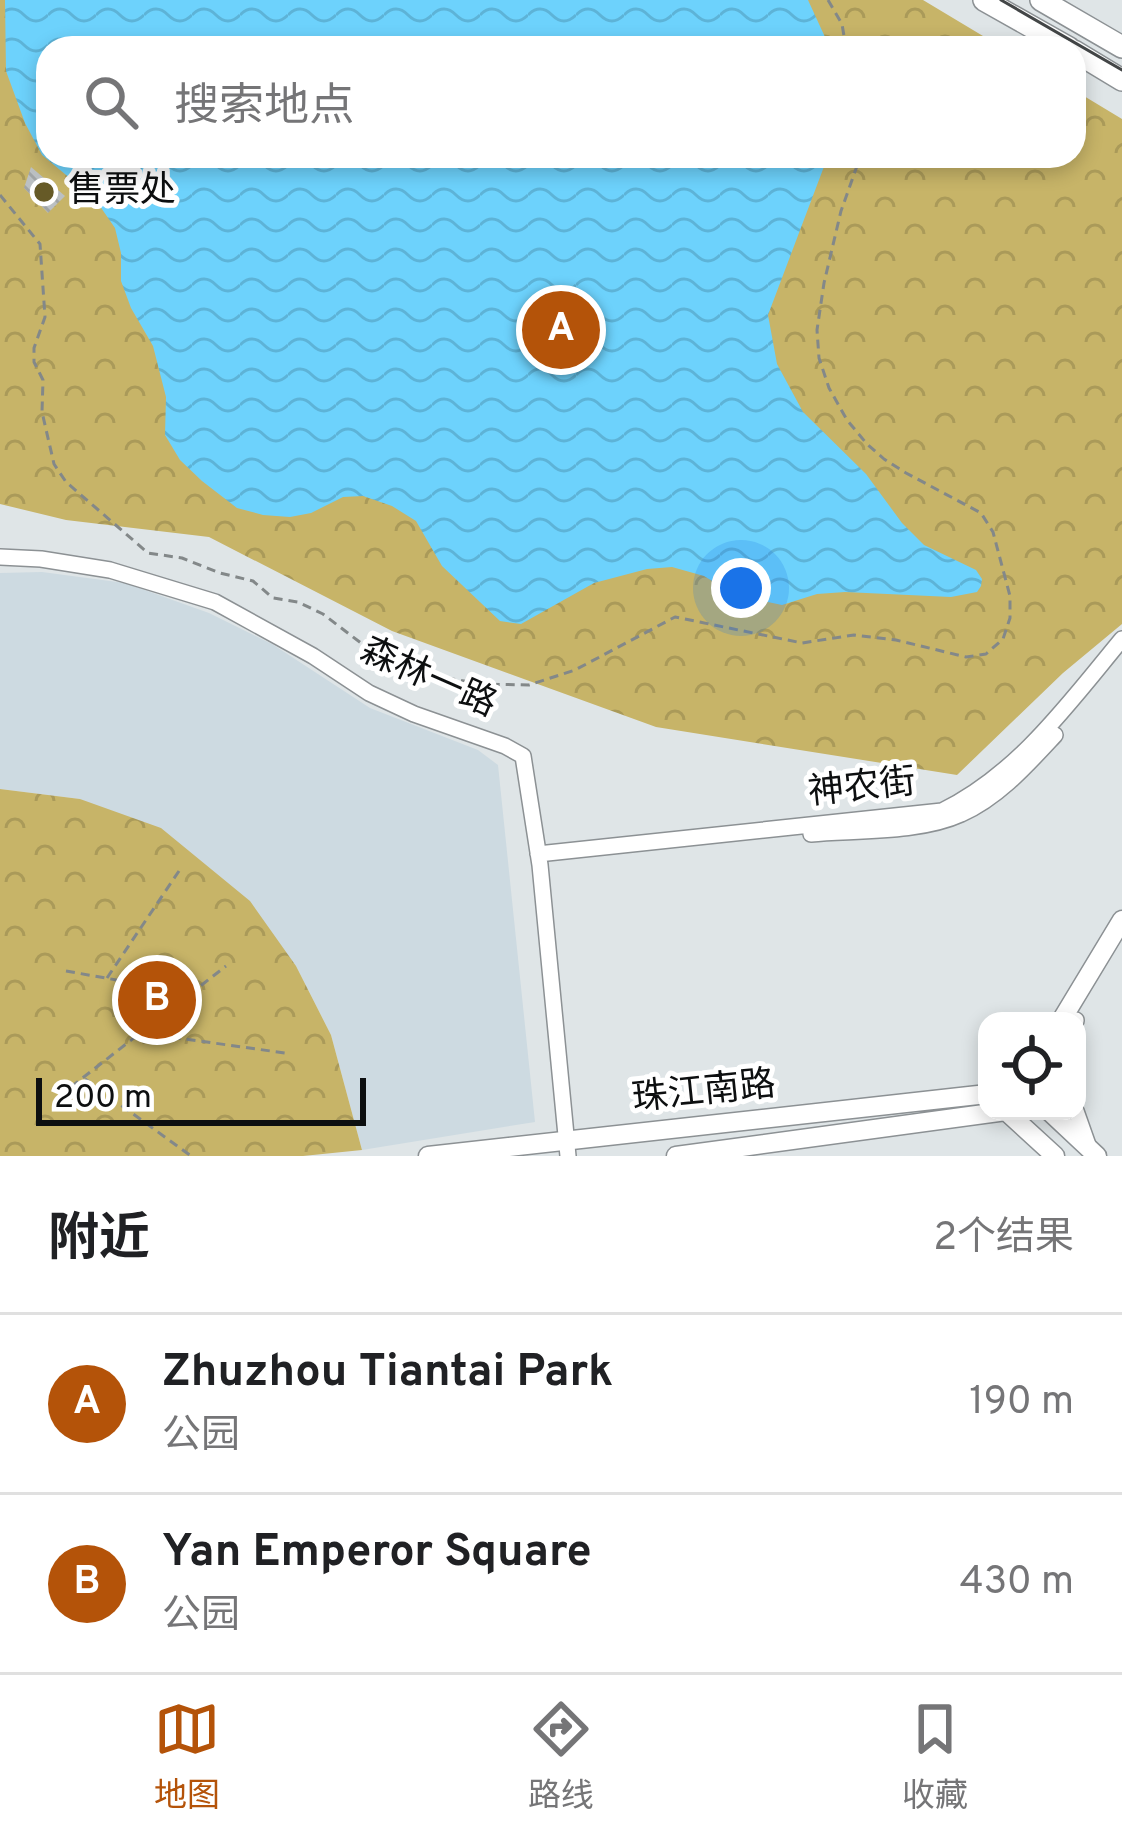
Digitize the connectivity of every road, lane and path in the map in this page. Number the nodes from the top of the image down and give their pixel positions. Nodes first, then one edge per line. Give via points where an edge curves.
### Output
1 (828, 0) edge
2 (984, 0) edge
3 (1041, 0) edge
4 (844, 36) edge
5 (1047, 36) edge
6 (1122, 47) edge
7 (1086, 59) edge
8 (1122, 80) edge
9 (856, 168) edge
10 (0, 194) edge
11 (0, 557) edge
12 (1122, 639) edge
13 (1122, 655) edge
14 (539, 860) junction
15 (181, 868) dead end
16 (1122, 920) edge
17 (1122, 944) edge
18 (226, 966) dead end
19 (66, 971) dead end
20 (107, 978) junction
21 (191, 993) junction
22 (1066, 1012) edge
23 (1080, 1012) edge
24 (140, 1033) junction
25 (285, 1053) dead end
26 (83, 1078) junction
27 (71, 1087) dead end
28 (978, 1095) edge
29 (978, 1117) edge
30 (1019, 1120) edge
31 (1059, 1120) edge
32 (1080, 1120) edge
33 (567, 1149) edge
34 (1093, 1152) edge
35 (191, 1156) edge
36 (428, 1156) edge
37 (676, 1156) edge
38 (1055, 1156) edge

1 - 4 path
2 - 5 main road
3 - 6 main road
7 - 8 main road
9 - 10 path via 824,284 819,358 866,443 981,513 1010,596 1003,639 986,654 966,657 854,635 802,643 675,617 529,685 395,669 298,602 148,553 66,482 34,362 45,317 40,244
11 - 14 street, 森林一路 via 110,570 215,602 368,693 523,756
12 - 14 street, 神农街 via 1009,767 942,811
13 - 14 street, 神农街 via 1029,764 959,815
14 - 33 street, 森林一路
15 - 20 path
16 - 22 main road
17 - 23 main road
18 - 21 path
19 - 20 path
20 - 21 path
21 - 24 path
24 - 25 path
24 - 26 path
26 - 27 path
26 - 35 path
28 - 33 main road, 珠江南路
29 - 37 main road, 珠江南路
30 - 38 main road, 珠江南路
31 - 34 main road
32 - 34 street
33 - 36 main road, 珠江南路

